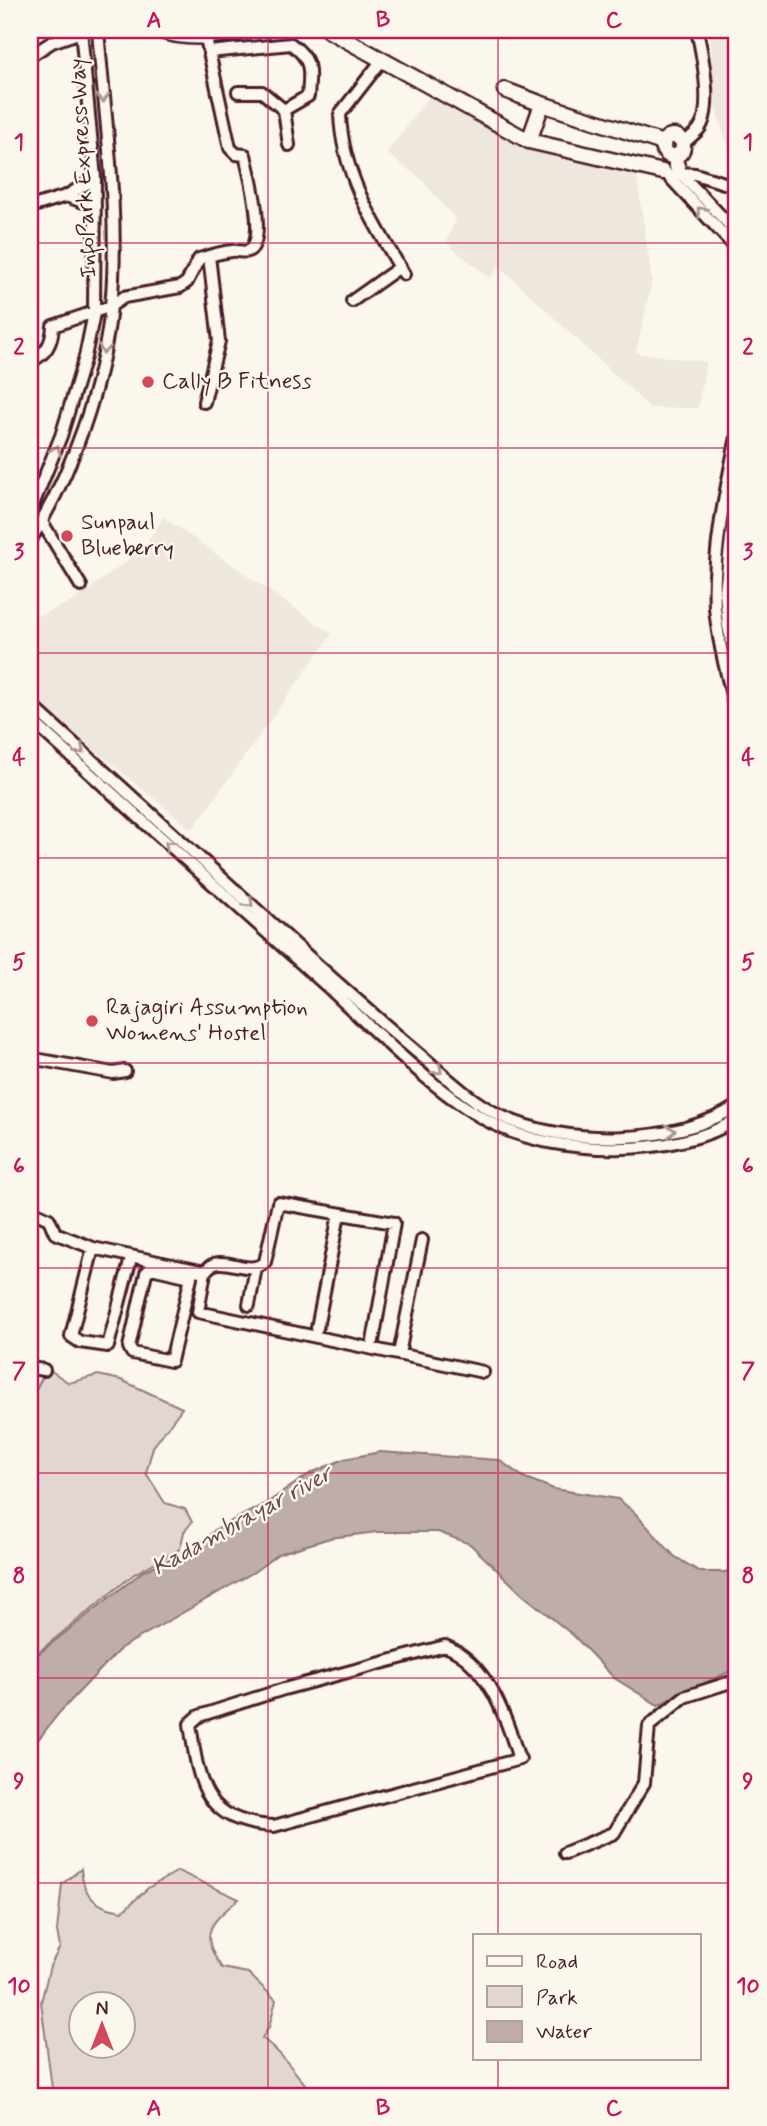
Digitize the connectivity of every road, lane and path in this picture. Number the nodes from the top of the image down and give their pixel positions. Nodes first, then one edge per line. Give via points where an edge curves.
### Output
1 (98, 30) edge
2 (158, 30) edge
3 (247, 30) edge
4 (328, 30) edge
5 (697, 30) edge
6 (81, 31) edge
7 (207, 45) junction
8 (30, 57) edge
9 (382, 60) junction
10 (505, 90) dead end
11 (238, 92) dead end
12 (542, 104) junction
13 (284, 110) junction
14 (529, 141) junction
15 (663, 143) junction
16 (683, 144) junction
17 (289, 145) dead end
18 (674, 156) junction
19 (672, 173) junction
20 (95, 179) junction
21 (737, 187) edge
22 (66, 196) junction
23 (95, 206) junction
24 (30, 207) edge
25 (737, 233) edge
26 (737, 249) edge
27 (208, 256) junction
28 (352, 301) dead end
29 (111, 306) junction
30 (94, 313) junction
31 (30, 362) edge
32 (204, 402) dead end
33 (737, 437) edge
34 (737, 484) edge
35 (30, 512) edge
36 (42, 522) junction
37 (30, 541) edge
38 (81, 586) dead end
39 (737, 667) edge
40 (30, 704) edge
41 (737, 717) edge
42 (30, 719) edge
43 (30, 1058) edge
44 (125, 1070) dead end
45 (737, 1106) edge
46 (737, 1119) edge
47 (30, 1210) edge
48 (339, 1214) junction
49 (422, 1240) dead end
50 (93, 1248) junction
51 (131, 1258) junction
52 (256, 1267) junction
53 (205, 1272) junction
54 (192, 1273) junction
55 (249, 1305) dead end
56 (317, 1328) dead end
57 (373, 1341) dead end
58 (399, 1354) junction
59 (30, 1368) edge
60 (44, 1370) dead end
61 (483, 1372) dead end
62 (737, 1680) edge
63 (519, 1757) joint
64 (565, 1853) dead end

1 -> 29 street, InfoPark Express Way via 112,230
2 - 7 street
3 - 7 street
4 - 9 street
5 - 16 street via 705,106 701,127
6 - 8 street
6 - 20 street, InfoPark Express Way
7 - 13 street via 291,44 304,54 309,61 308,96
7 - 27 street via 230,148 245,155 257,237 248,251
9 - 14 street
9 - 28 street via 340,114 340,134 346,163 375,226 402,270
10 - 12 street
11 - 13 street via 262,92
12 - 14 street
12 - 15 street
13 - 17 street
14 - 19 street
15 - 16 street via 674,136
15 - 18 street via 665,152
16 - 18 street
18 - 19 street
19 - 21 street via 695,174
19 - 25 street
26 -> 19 street
20 - 22 street
20 - 23 street, InfoPark Express Way
22 - 23 street
22 - 24 street
23 - 30 street, InfoPark Express Way
27 - 29 street via 199,259 180,287 132,295
27 - 32 street via 219,341
29 - 30 street
29 -> 36 street, InfoPark Express Way via 92,397
30 - 31 street via 53,326 52,341 42,356
35 -> 30 street, InfoPark Express Way via 61,436
33 - 41 street via 726,484 715,603
34 - 39 street via 725,592
36 - 37 street, InfoPark Express Way
36 - 38 street
40 -> 45 street via 373,1015 488,1110 552,1133 609,1136 684,1129 716,1119
46 -> 42 street via 685,1140 589,1147 536,1140 483,1119 366,1022
43 - 44 street via 113,1073
47 - 50 street via 49,1219 55,1233
48 - 52 street via 278,1203 265,1262
48 - 56 street
48 - 57 street via 394,1223
49 - 58 street
50 - 51 street
50 - 51 street via 72,1325 71,1336 80,1342 108,1346
51 - 54 street
52 - 53 street via 219,1262
52 - 55 street
53 - 54 street
53 - 58 street via 198,1312
54 - 54 street via 171,1360 132,1353 129,1347 146,1273 151,1268
58 - 61 street
59 - 60 street
62 - 64 street via 684,1697 649,1726 644,1783 614,1833
63 - 63 street via 274,1826 248,1824 219,1811 210,1798 194,1753 190,1724 199,1716 284,1689 446,1646 474,1666 505,1713

